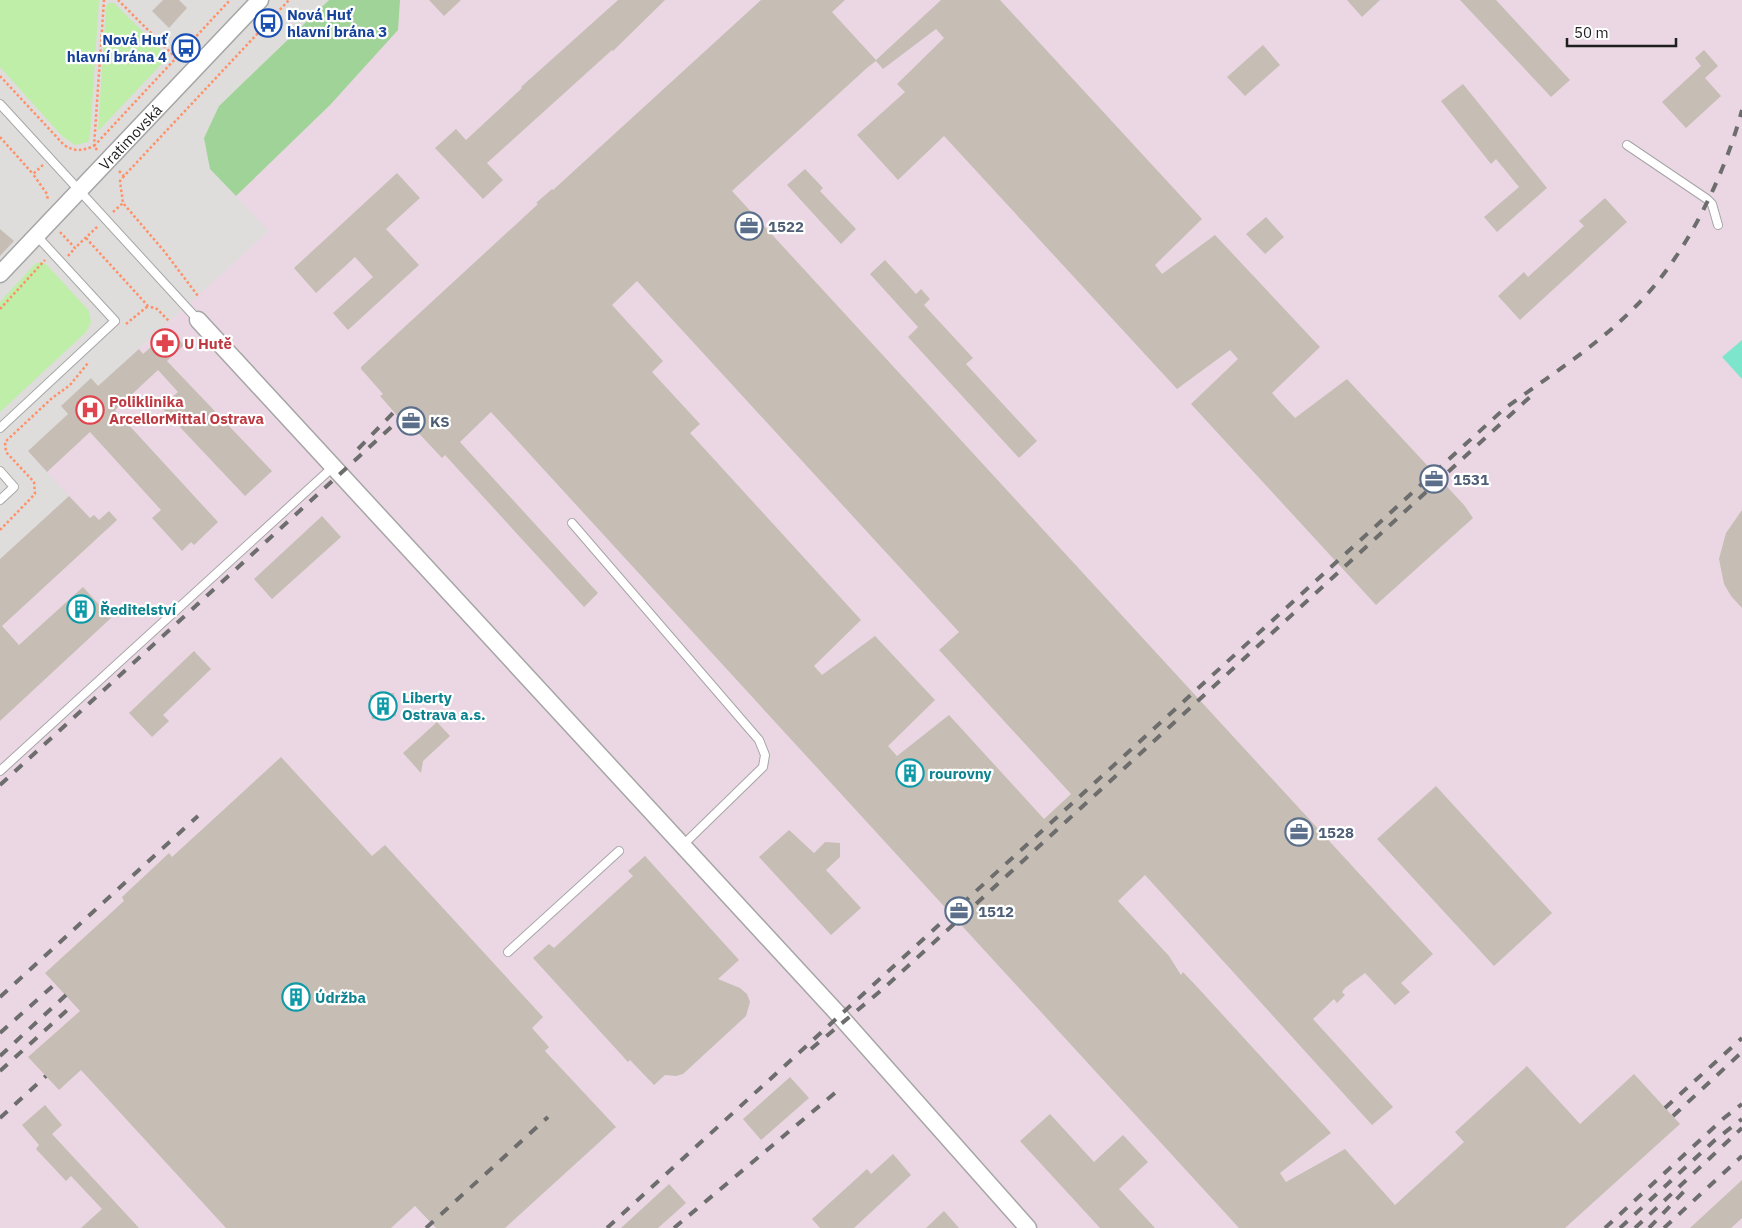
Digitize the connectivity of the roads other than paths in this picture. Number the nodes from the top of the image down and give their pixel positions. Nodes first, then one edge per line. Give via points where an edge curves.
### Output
1 (260, 0) edge
2 (0, 104) edge
3 (1628, 145) dead end
4 (78, 189) junction
5 (1718, 225) dead end
6 (36, 236) junction
7 (0, 274) edge
8 (198, 320) joint
9 (0, 428) edge
10 (334, 466) junction
11 (0, 471) edge
12 (0, 500) edge
13 (572, 523) dead end
14 (0, 771) edge
15 (683, 845) junction
16 (619, 852) dead end
17 (508, 952) dead end
18 (1028, 1228) edge

1 - 4 street, Vratimovská via 109,161
2 - 4 lane
3 - 5 lane via 1708,199
4 - 6 street, Vratimovská
4 - 8 lane
6 - 7 street, Vratimovská
6 - 9 lane via 115,321
8 - 10 street
10 - 14 lane
10 - 15 street
11 - 12 lane via 14,487
13 - 15 lane via 759,740 765,755 763,767
15 - 18 street
16 - 17 lane

